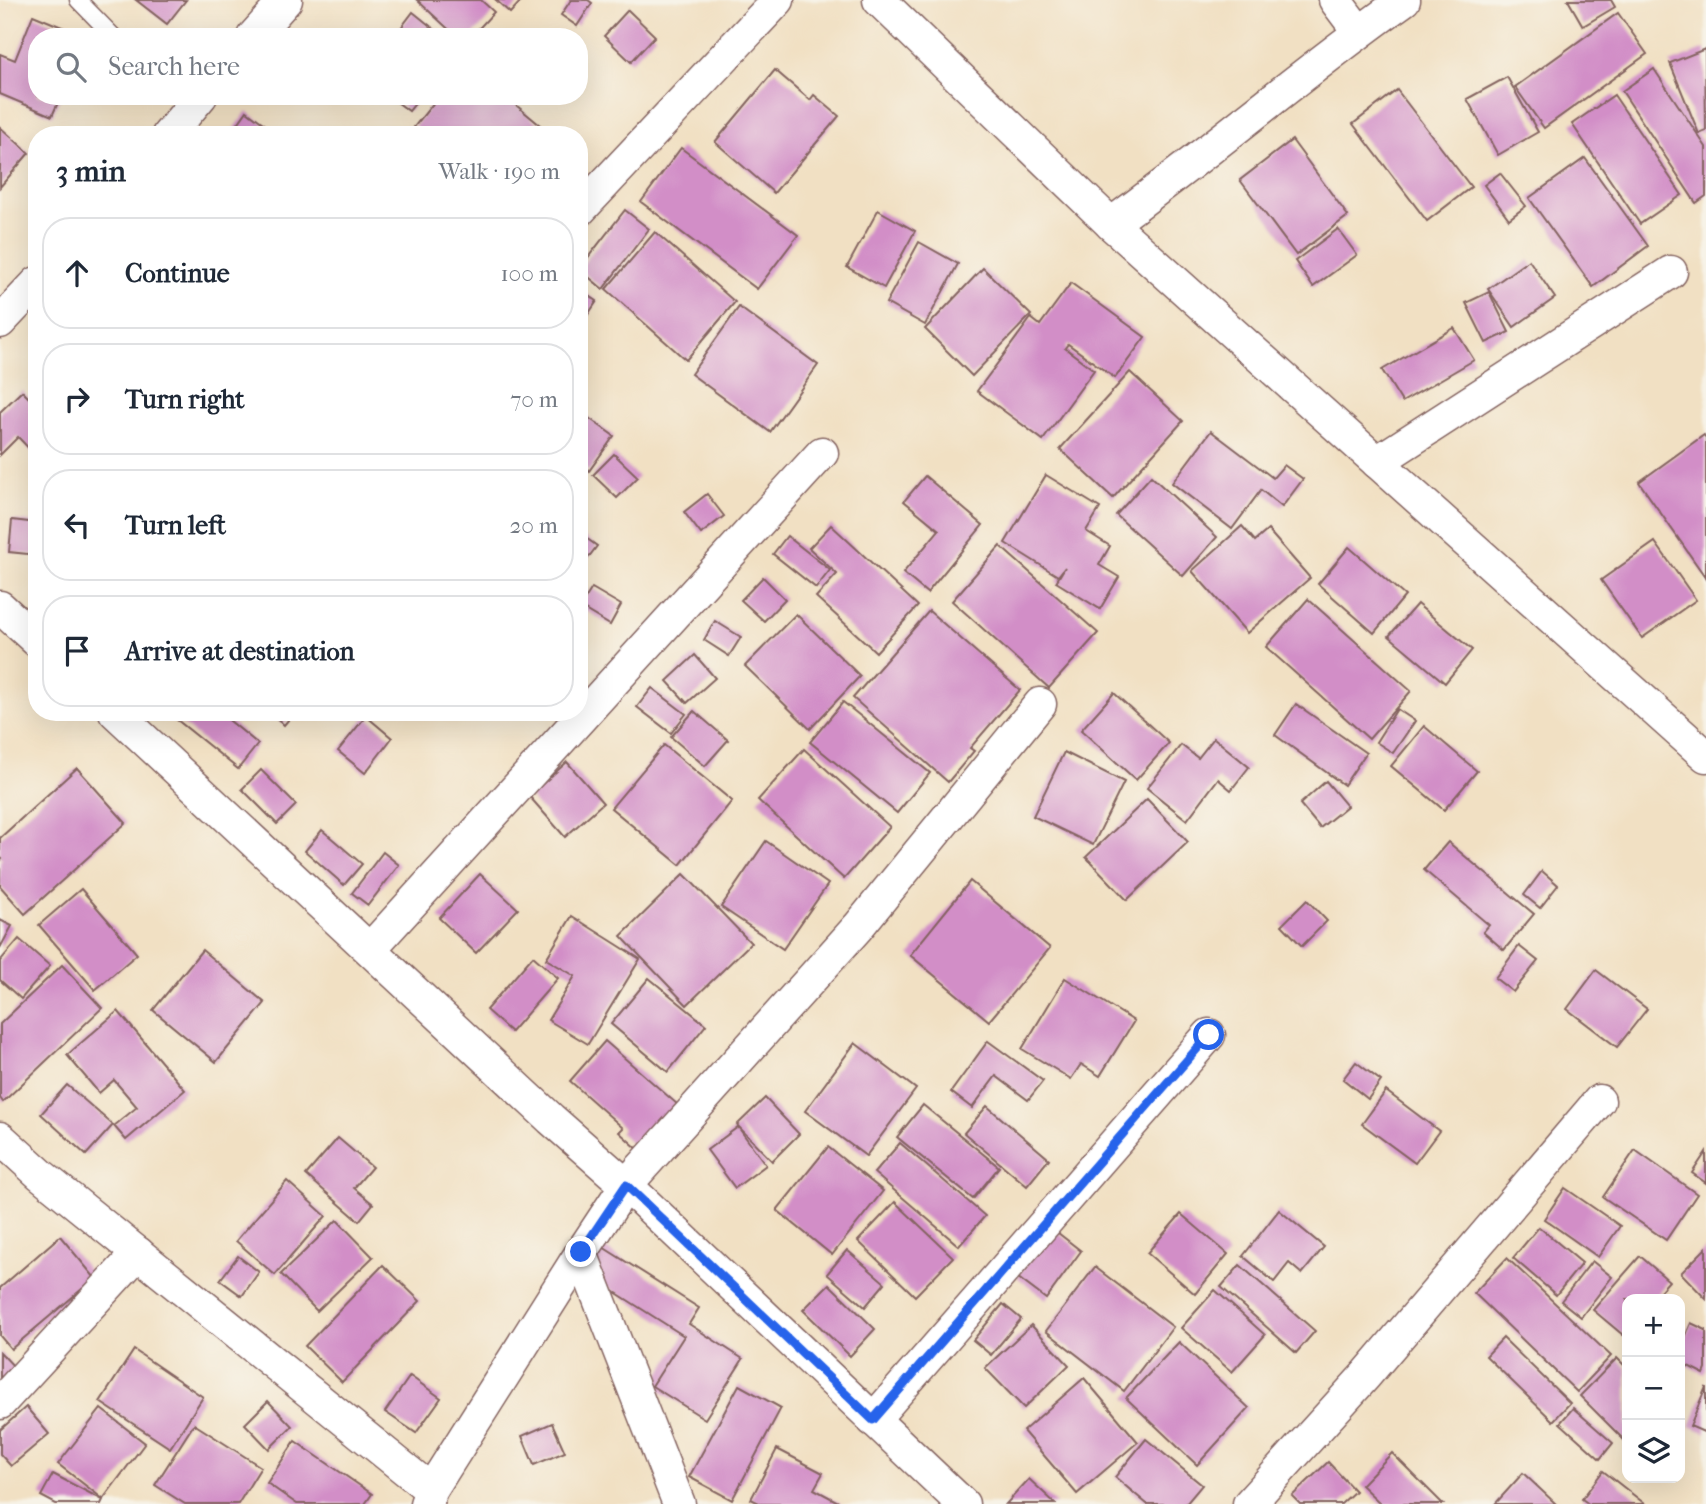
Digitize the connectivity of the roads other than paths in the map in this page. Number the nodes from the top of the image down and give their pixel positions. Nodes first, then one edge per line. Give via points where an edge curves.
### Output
1 (78, 0) edge
2 (286, 0) edge
3 (778, 0) edge
4 (879, 0) edge
5 (1335, 0) edge
6 (1404, 0) edge
7 (105, 28) edge
8 (261, 28) edge
9 (1359, 32) junction
10 (588, 201) edge
11 (1111, 224) junction
12 (1671, 272) dead end
13 (28, 292) edge
14 (0, 322) edge
15 (822, 453) dead end
16 (1377, 462) junction
17 (0, 607) edge
18 (28, 633) edge
19 (1041, 704) dead end
20 (588, 707) edge
21 (125, 721) edge
22 (576, 721) edge
23 (1706, 756) edge
24 (370, 949) junction
25 (1209, 1035) dead end
26 (1599, 1101) dead end
27 (0, 1138) edge
28 (626, 1185) junction
29 (581, 1252) junction
30 (138, 1253) junction
31 (0, 1403) edge
32 (873, 1420) junction
33 (429, 1497) edge
34 (680, 1504) edge
35 (963, 1504) edge
36 (1249, 1504) edge

1 - 7 lane
2 - 8 street
3 - 10 street
4 - 11 street
5 - 9 street
6 - 9 street
9 - 11 street
11 - 16 street
12 - 16 street
13 - 14 street
15 - 20 street
16 - 23 street
17 - 18 street
19 - 28 street via 858,927
21 - 24 street
22 - 24 street
24 - 28 street
25 - 32 street
26 - 36 street via 1366,1375
27 - 30 street
28 - 29 street
28 - 32 street
29 - 33 street
29 - 34 street
30 - 31 street
30 - 33 street
32 - 35 street

